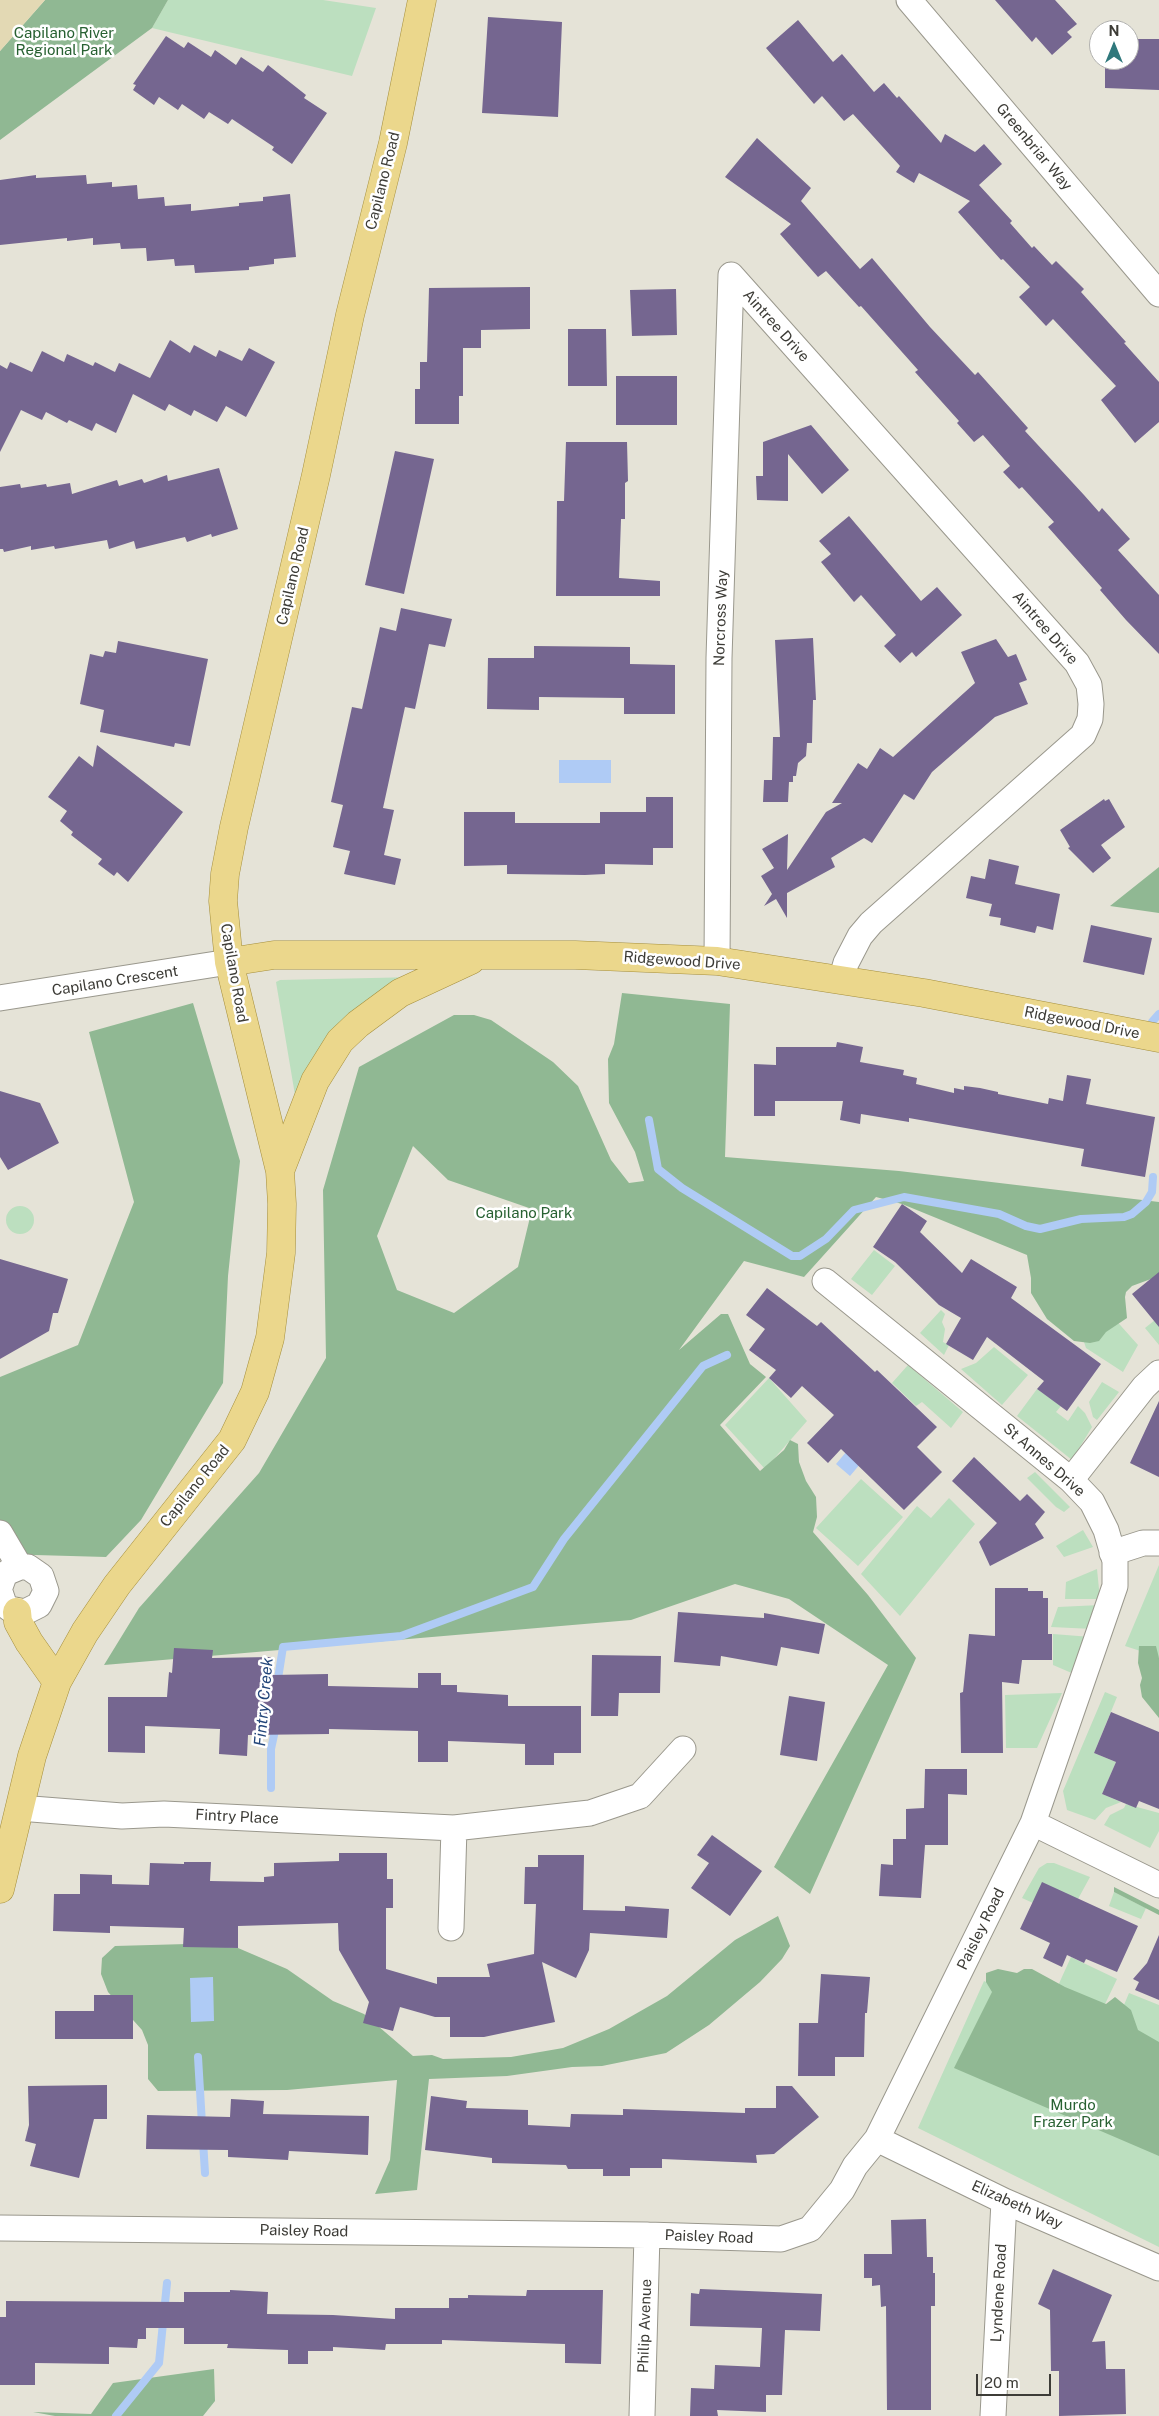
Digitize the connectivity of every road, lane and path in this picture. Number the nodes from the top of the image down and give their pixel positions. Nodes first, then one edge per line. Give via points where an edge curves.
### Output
1 (422, 0) edge
2 (909, 0) edge
3 (731, 275) joint
4 (1159, 294) edge
5 (478, 956) junction
6 (717, 961) junction
7 (229, 962) junction
8 (841, 980) junction
9 (0, 998) edge
10 (1159, 1038) edge
11 (280, 1170) junction
12 (825, 1281) dead end
13 (1159, 1373) edge
14 (1071, 1480) junction
15 (0, 1533) edge
16 (1159, 1543) edge
17 (1112, 1553) junction
18 (20, 1567) junction
19 (0, 1587) edge
20 (9, 1602) edge
21 (57, 1682) junction
22 (684, 1749) dead end
23 (19, 1808) junction
24 (1033, 1823) junction
25 (454, 1828) junction
26 (1159, 1885) edge
27 (0, 1890) edge
28 (451, 1928) dead end
29 (877, 2139) junction
30 (1004, 2201) junction
31 (0, 2228) edge
32 (647, 2235) junction
33 (1159, 2268) edge
34 (642, 2416) edge
35 (994, 2416) edge

1 - 7 main road, Capilano Road via 393,143 350,315 228,855 223,901
2 - 4 street, Greenbriar Way
3 - 6 street, Norcross Way via 719,658
3 - 8 street, Aintree Drive via 1077,664 1089,685 1092,704 1083,735 871,923 860,936
5 - 6 main road, Ridgewood Drive via 575,954
5 - 7 main road, Ridgewood Drive via 274,955
5 - 11 main road via 400,993 340,1041 315,1081
6 - 8 main road, Ridgewood Drive
7 - 9 street, Capilano Crescent
7 - 11 main road, Capilano Road
8 - 10 main road, Ridgewood Drive
11 - 21 main road, Capilano Road via 280,1262 270,1338 255,1392 232,1440 117,1585
12 - 14 street, St Annes Drive
13 - 14 street via 1144,1386
14 - 17 street, St Annes Drive via 1096,1509
15 - 18 street
16 - 17 street via 1143,1543
17 - 24 street, St Annes Drive via 1114,1586
18 - 19 street via 8,1572
18 - 20 street via 28,1567 41,1576 46,1591 40,1606 33,1610
20 - 21 main road via 29,1642
21 - 23 main road, Capilano Road via 32,1756
22 - 25 street, Fintry Place via 640,1796 590,1813
23 - 25 street, Fintry Place via 114,1816 171,1814
23 - 27 main road, Capilano Road
24 - 26 street
24 - 29 street, Paisley Road
25 - 28 street
29 - 30 street, Elizabeth Way
29 - 32 street, Paisley Road via 810,2230 781,2239
30 - 33 street, Elizabeth Way
30 - 35 street, Lyndene Road
31 - 32 street, Paisley Road
32 - 34 street, Philip Avenue

